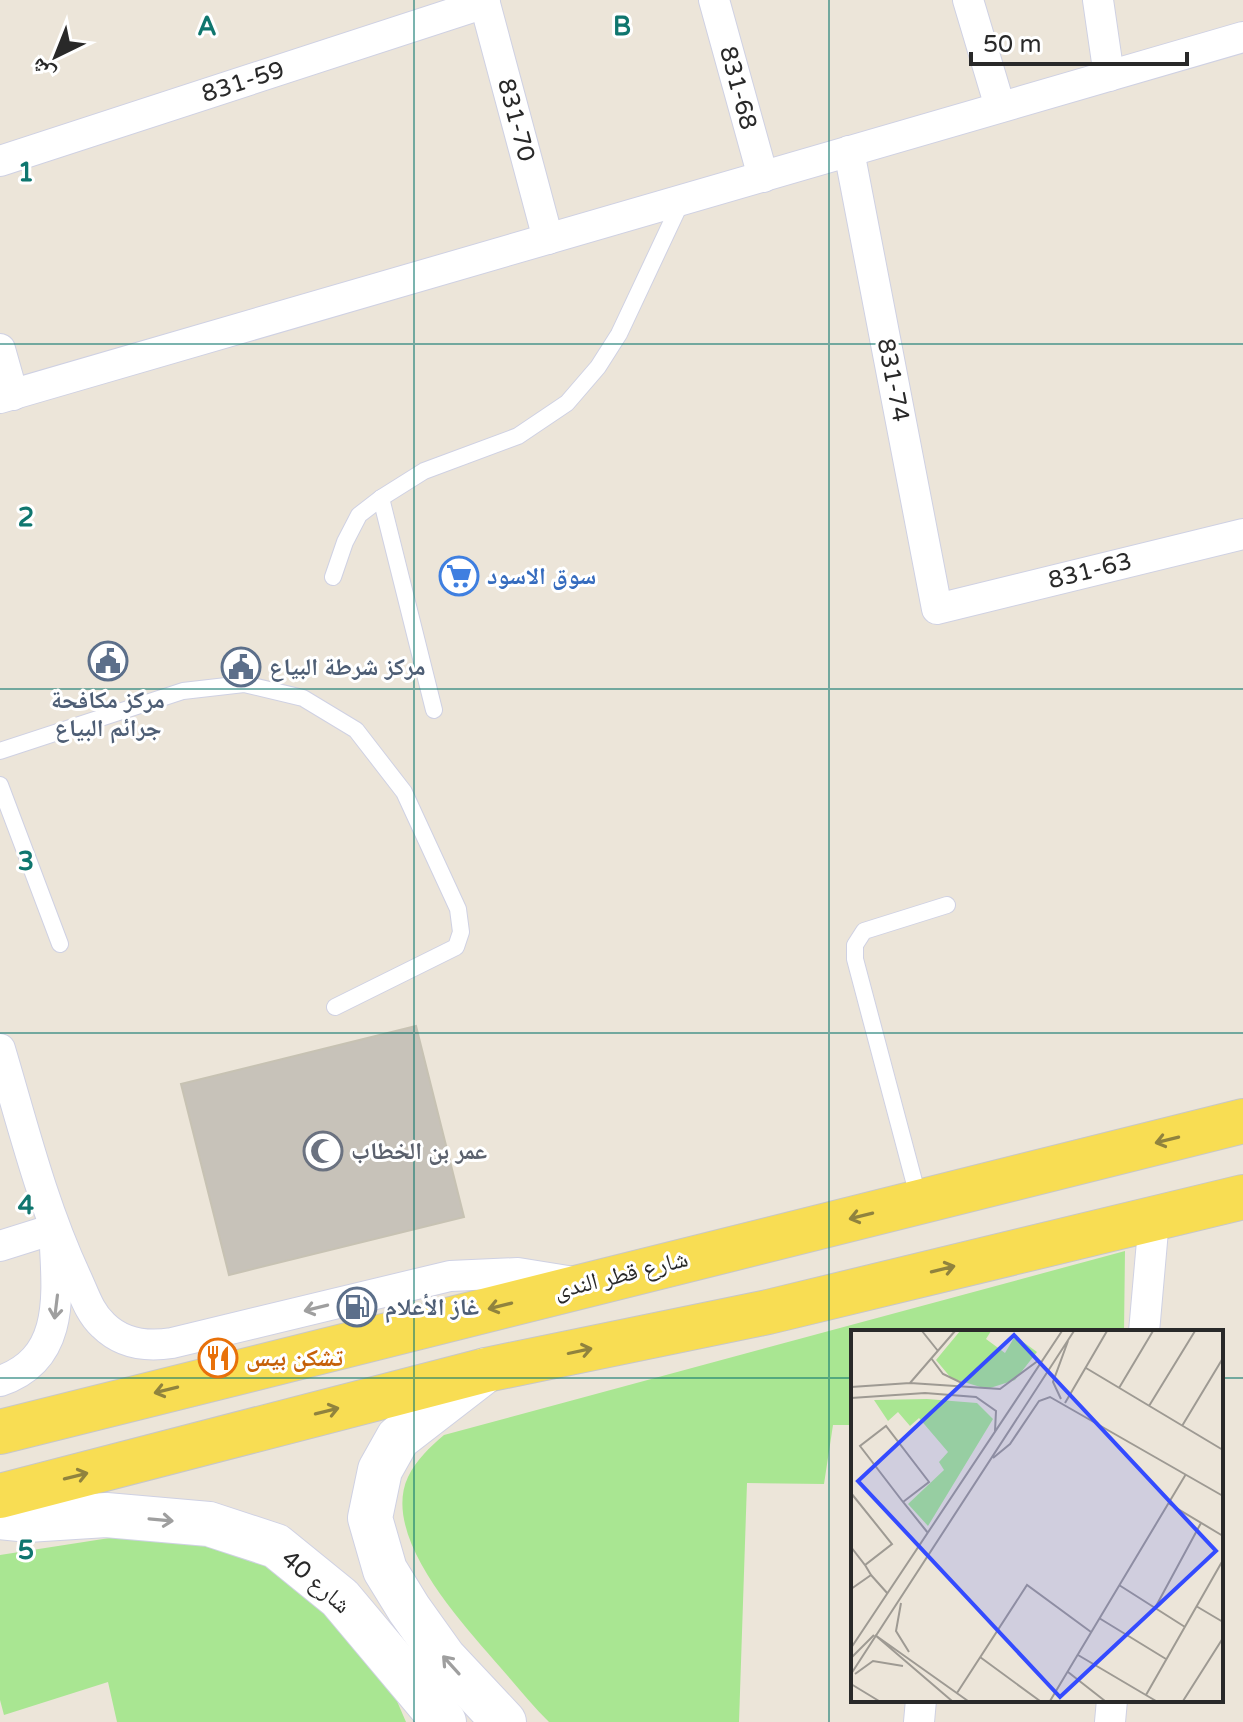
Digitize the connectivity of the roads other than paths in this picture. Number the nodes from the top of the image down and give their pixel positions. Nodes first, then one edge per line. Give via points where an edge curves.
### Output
1 (714, 0) edge
2 (968, 0) edge
3 (1098, 0) edge
4 (485, 2) edge
5 (1243, 37) edge
6 (1109, 76) junction
7 (1000, 107) junction
8 (849, 151) junction
9 (0, 161) edge
10 (763, 177) junction
11 (682, 200) junction
12 (548, 239) junction
13 (0, 349) edge
14 (7, 396) edge
15 (381, 498) junction
16 (1243, 534) edge
17 (333, 577) dead end
18 (937, 609) joint
19 (434, 710) dead end
20 (0, 751) edge
21 (0, 785) edge
22 (947, 905) dead end
23 (60, 944) dead end
24 (335, 1007) dead end
25 (0, 1049) edge
26 (1243, 1121) edge
27 (1243, 1197) edge
28 (919, 1201) junction
29 (1154, 1219) junction
30 (54, 1229) junction
31 (0, 1246) edge
32 (585, 1284) junction
33 (1144, 1330) edge
34 (486, 1370) junction
35 (0, 1381) edge
36 (0, 1432) edge
37 (0, 1496) edge
38 (0, 1517) edge
39 (409, 1609) junction
40 (372, 1635) junction
41 (921, 1702) edge
42 (1112, 1702) edge
43 (415, 1722) edge
44 (444, 1722) edge
45 (504, 1722) edge
46 (919, 1722) edge
47 (1110, 1722) edge

1 - 10 street, 831-68
2 - 7 street
3 - 6 street
4 - 9 street, 831-59
4 - 12 street, 831-70
5 - 6 street
6 - 7 street
7 - 8 street
8 - 10 street
8 - 18 street, 831-74
10 - 11 street
11 - 12 street
11 - 15 lane via 619,334 567,403 518,436 424,471
12 - 14 street
13 - 14 street
15 - 17 lane via 359,515
15 - 19 lane
16 - 18 street, 831-63
20 - 24 lane via 183,691 244,684 303,698 356,730 404,792 458,909 461,932 456,947
21 - 23 lane
22 - 28 lane via 864,931 855,945
25 - 30 street
26 -> 28 main road, شارع قطر الندى
27 - 29 main road
28 -> 32 main road, شارع قطر الندى
29 - 33 street
34 -> 29 main road via 768,1312
30 - 31 street
32 -> 30 street via 518,1273 450,1276 172,1343 143,1345 115,1335 94,1315
30 -> 35 street via 58,1297 52,1330 36,1358
32 -> 36 main road, شارع قطر الندى
37 -> 34 main road
34 - 39 main road via 398,1438 380,1470 370,1518 385,1570
38 -> 40 main road, شارع 40 via 106,1515 209,1524 276,1546 340,1598
39 - 40 main road
45 -> 39 main road via 444,1658
40 - 43 main road
40 - 44 main road, شارع 40
41 - 46 street
42 - 47 street

